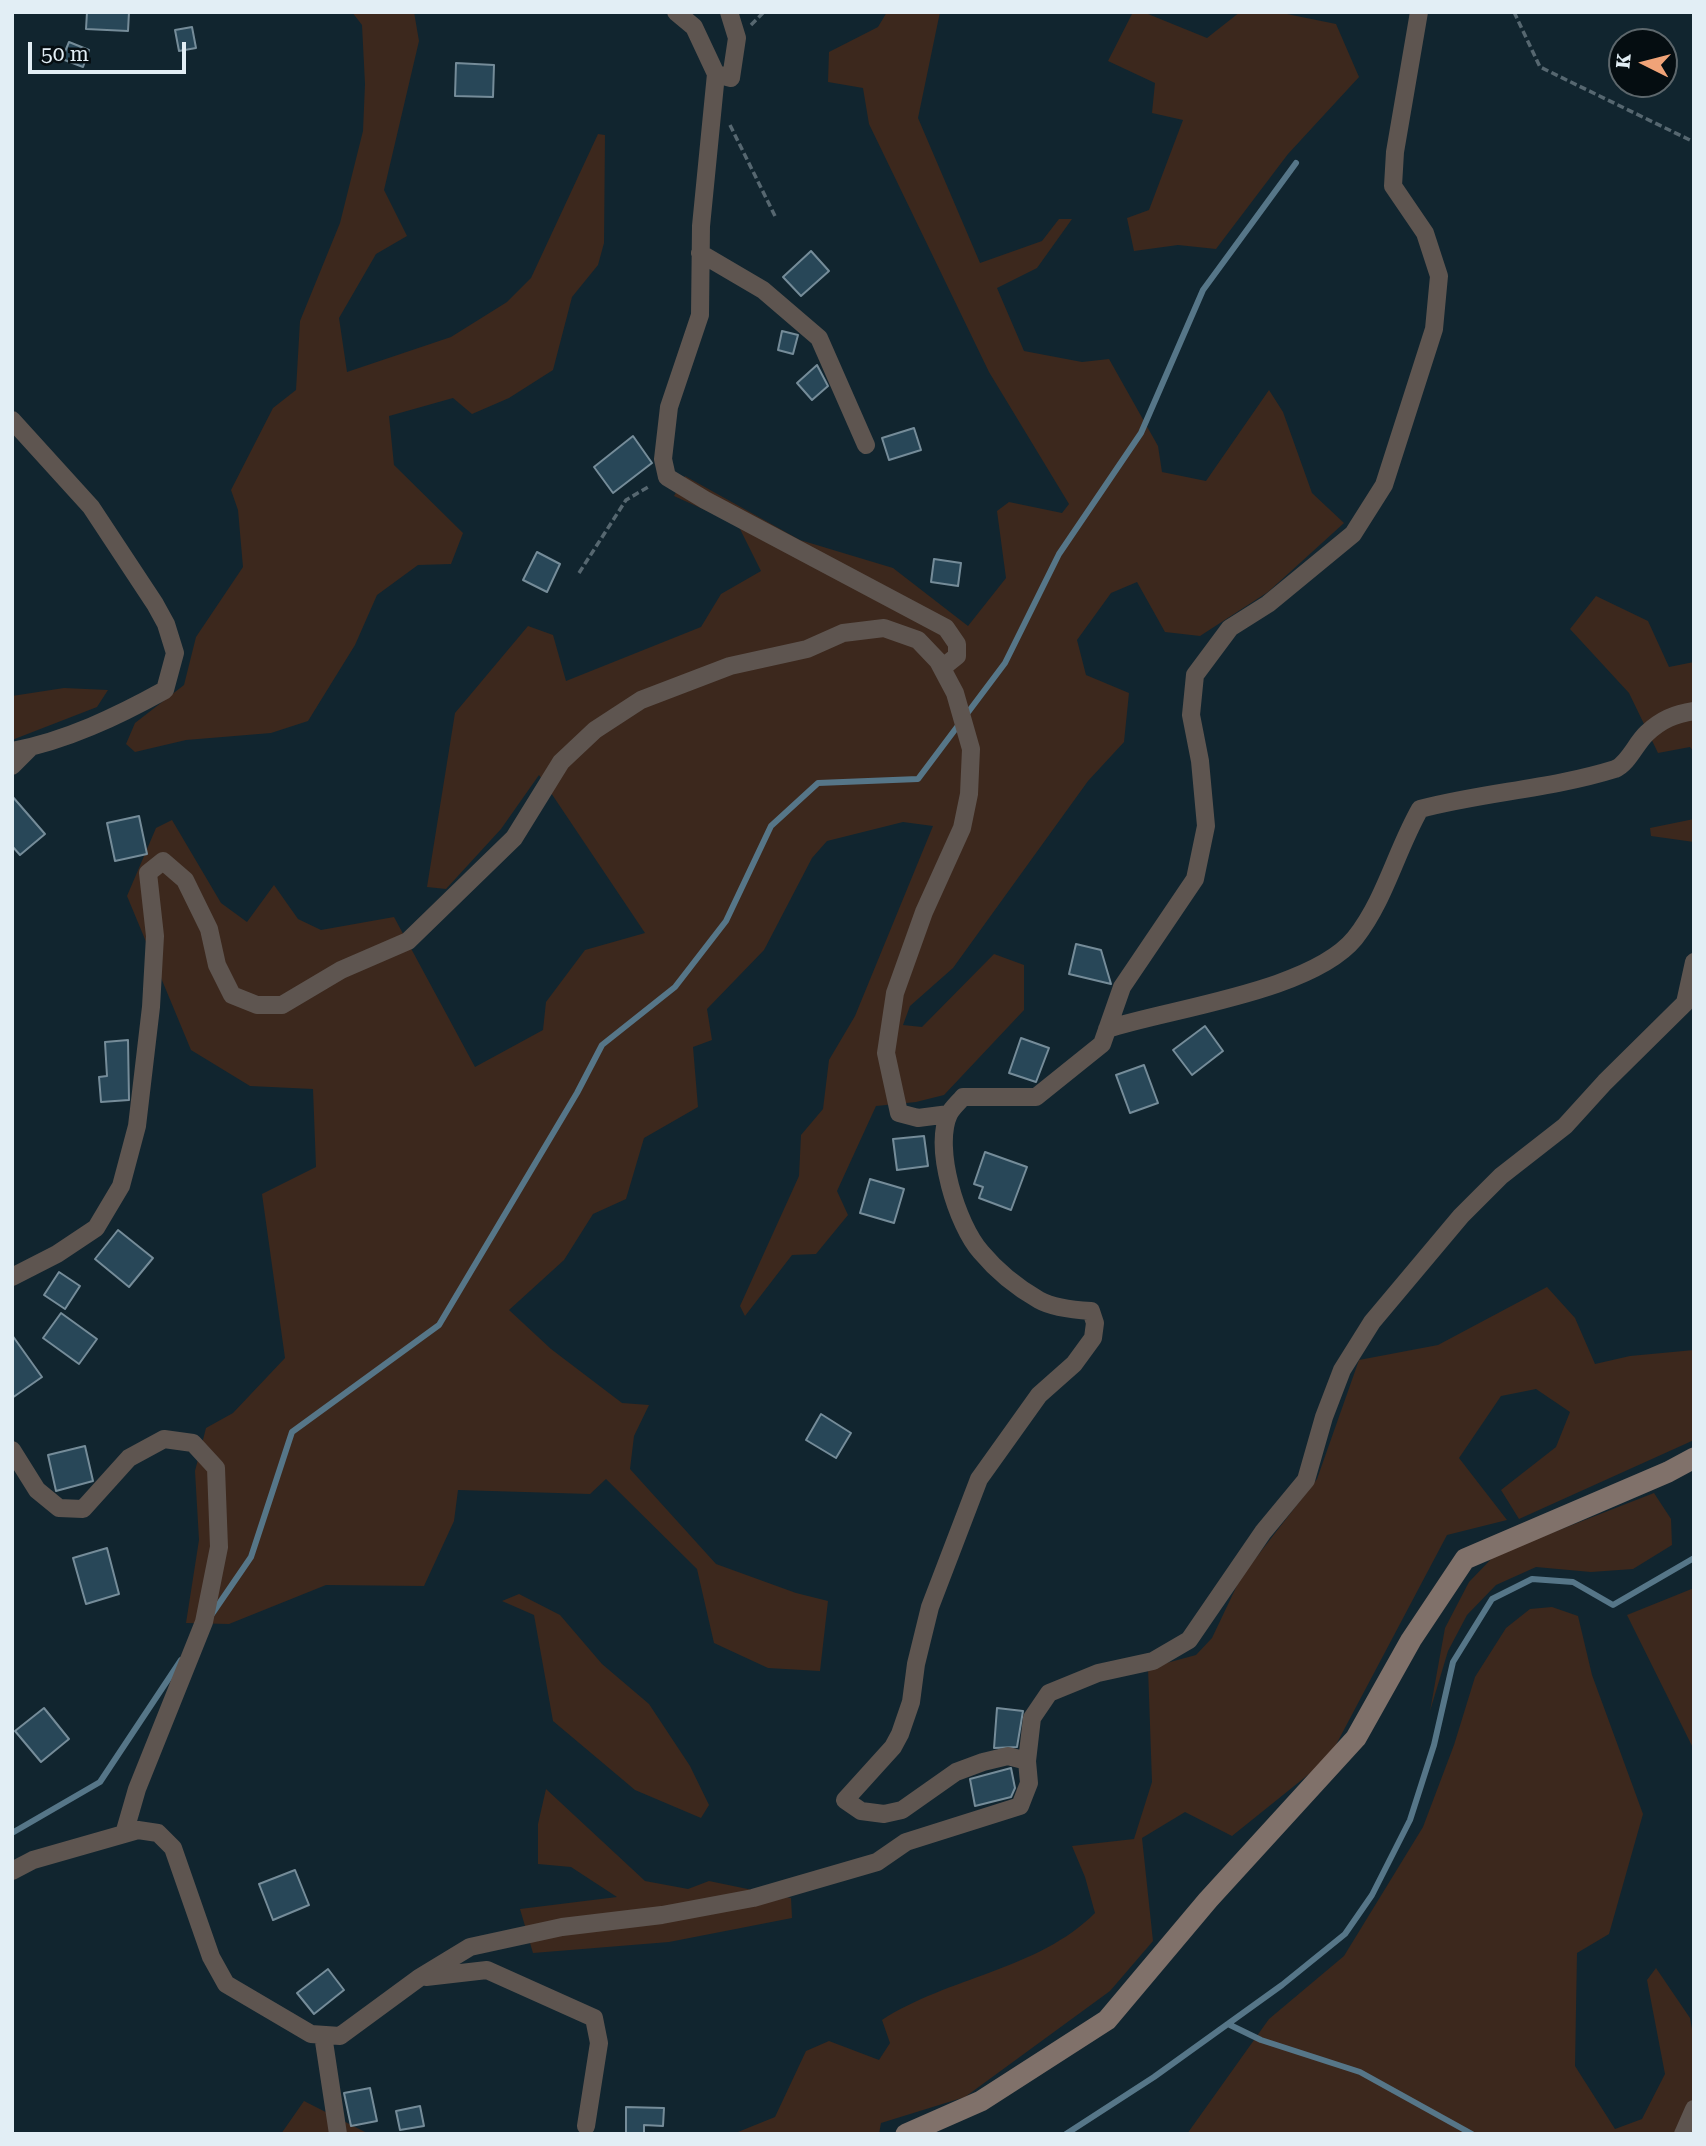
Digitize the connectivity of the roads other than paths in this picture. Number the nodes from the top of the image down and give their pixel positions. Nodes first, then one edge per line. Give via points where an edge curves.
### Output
1 (676, 12) edge
2 (729, 12) edge
3 (1419, 12) edge
4 (715, 83) junction
5 (700, 253) junction
6 (12, 419) edge
7 (866, 445) dead end
8 (942, 668) junction
9 (1694, 711) edge
10 (21, 749) edge
11 (12, 766) edge
12 (1694, 962) edge
13 (1107, 1029) junction
14 (949, 1114) junction
15 (12, 1277) edge
16 (12, 1450) edge
17 (1694, 1458) edge
18 (1027, 1761) junction
19 (124, 1834) junction
20 (12, 1871) edge
21 (419, 1978) junction
22 (323, 2035) junction
23 (1694, 2109) edge
24 (586, 2126) dead end
25 (338, 2134) edge
26 (905, 2134) edge
27 (1684, 2134) edge

1 - 4 street via 694,27
2 - 4 street via 737,38 736,62 731,78
3 - 13 street via 1393,186 1426,233 1434,253 1438,276 1434,329 1384,485 1353,534 1268,604 1230,628 1195,675 1191,715 1206,825 1195,879 1122,987
4 - 5 street
5 - 7 street via 763,290 819,338
5 - 8 street via 700,315 669,407 663,459 667,477 946,628 957,645 957,656
6 - 10 street via 91,507 155,604 175,653 165,690 129,710
8 - 14 street via 969,740 969,794 962,828 924,912 895,993 886,1054 899,1113 918,1118
8 - 15 street via 918,640 884,628 843,633 807,649 730,666 641,700 595,730 561,762 514,838 408,941 341,970 282,1005 257,1005 232,995 217,965 209,929 185,880 163,861 148,873 155,936 151,1007 137,1126 121,1186 96,1228
9 - 13 street via 1670,715 1646,734 1619,768 1420,809 1383,891 1354,939 1319,967 1226,1001
10 - 11 street
12 - 18 street via 1685,1003 1565,1126 1501,1176 1461,1216 1372,1322 1342,1370 1306,1480 1263,1532 1189,1640 1153,1661 1098,1673 1049,1693 1032,1718
13 - 14 street via 1102,1044 1036,1097 963,1097
14 - 18 street via 947,1172 958,1211 979,1250 1040,1301 1091,1311 1093,1338 1074,1364 1039,1395 979,1479 929,1608 901,1734 845,1800 861,1811 884,1814 902,1810 956,1772 1008,1756
16 - 19 street via 37,1490 59,1508 83,1509 129,1458 164,1439 193,1443 216,1468 219,1548 204,1622 137,1789
17 - 26 street via 1465,1559 1411,1640 1356,1738 1208,1900 1107,2020 981,2101
18 - 21 street via 1029,1783 1020,1806 906,1842 877,1862 753,1898 562,1927 470,1947
19 - 20 street via 33,1860
19 - 22 street via 138,1830 158,1833 173,1848 211,1957 226,1984 311,2034
21 - 22 street via 340,2036
21 - 24 street via 487,1970 594,2018 599,2043
22 - 25 street
23 - 27 street

